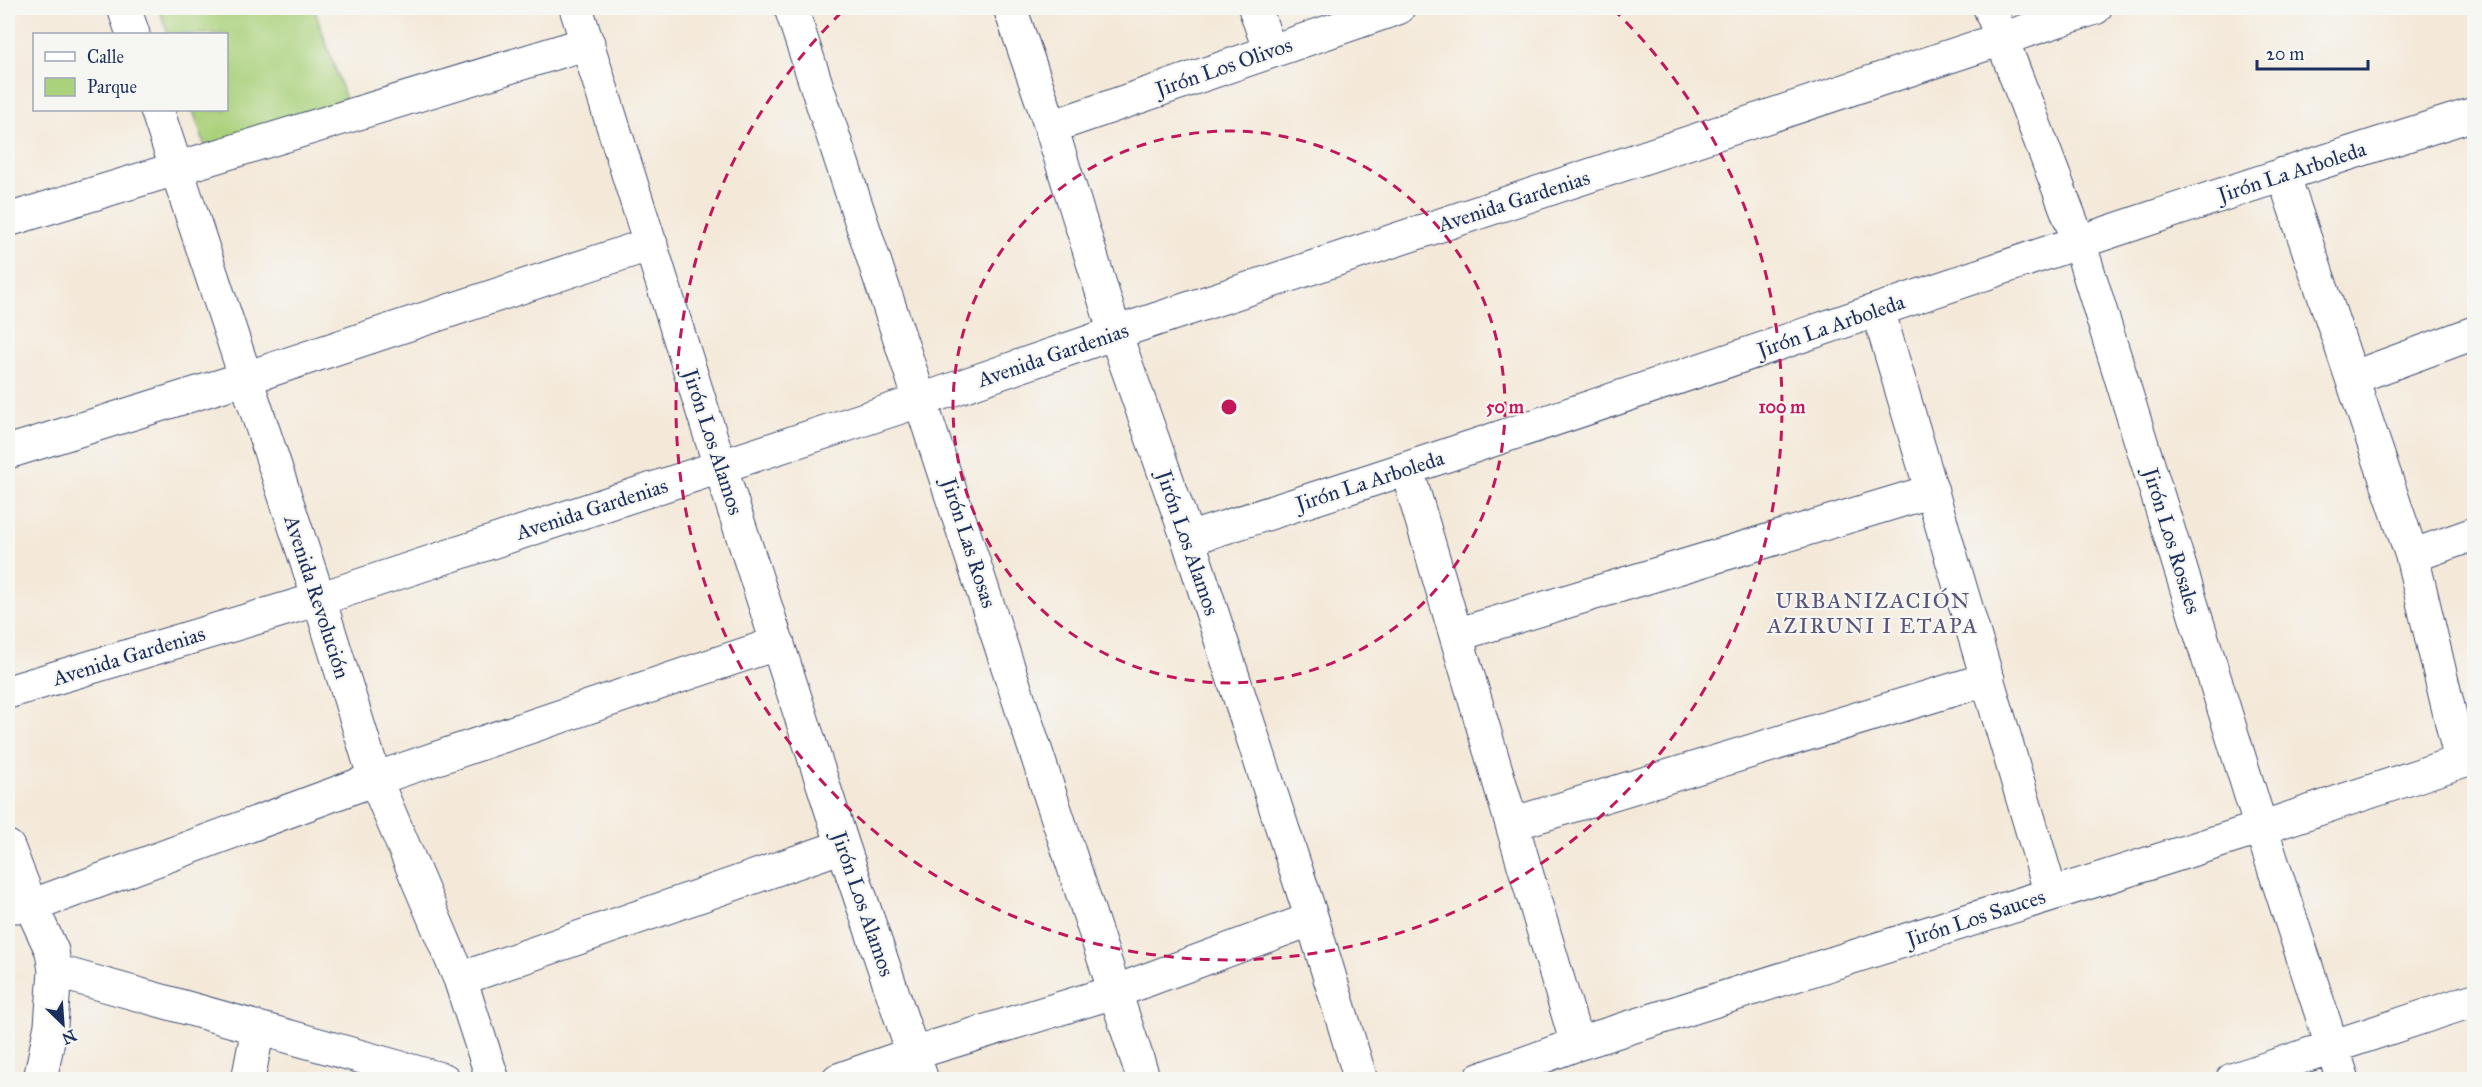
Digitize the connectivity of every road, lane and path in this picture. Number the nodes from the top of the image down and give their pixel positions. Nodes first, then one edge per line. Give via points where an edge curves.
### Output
1 (124, 8) edge
2 (576, 8) edge
3 (791, 8) edge
4 (1010, 8) edge
5 (1255, 8) edge
6 (1398, 8) edge
7 (1990, 8) edge
8 (2095, 8) edge
9 (133, 33) edge
10 (2003, 40) junction
11 (588, 43) junction
12 (1270, 51) junction
13 (158, 111) edge
14 (2475, 114) edge
15 (1051, 127) junction
16 (177, 169) junction
17 (2283, 174) junction
18 (8, 220) edge
19 (2079, 242) junction
20 (651, 244) junction
21 (1878, 310) junction
22 (1115, 333) junction
23 (2475, 333) edge
24 (246, 378) junction
25 (2352, 378) junction
26 (922, 400) junction
27 (8, 452) edge
28 (720, 466) junction
29 (1407, 470) junction
30 (1932, 491) junction
31 (2475, 534) edge
32 (1188, 539) junction
33 (2412, 556) junction
34 (319, 599) junction
35 (1456, 635) junction
36 (778, 643) junction
37 (1988, 679) junction
38 (8, 692) edge
39 (2468, 759) edge
40 (375, 779) junction
41 (1512, 824) junction
42 (2261, 828) junction
43 (843, 846) junction
44 (8, 847) edge
45 (2051, 894) junction
46 (19, 906) edge
47 (1312, 919) junction
48 (56, 970) junction
49 (460, 979) junction
50 (1117, 991) junction
51 (2475, 1000) edge
52 (258, 1028) junction
53 (1577, 1044) junction
54 (2331, 1046) junction
55 (918, 1066) edge
56 (488, 1074) edge
57 (40, 1080) edge
58 (248, 1080) edge
59 (444, 1080) edge
60 (838, 1080) edge
61 (1144, 1080) edge
62 (1361, 1080) edge
63 (1479, 1080) edge
64 (2232, 1080) edge
65 (2343, 1080) edge

1 - 9 street
2 - 11 street, Jirón Los Alamos
3 - 26 street, Jirón Las Rosas
4 - 15 street, Jirón Los Alamos
5 - 12 street
6 - 12 street, Jirón Los Olivos
7 - 10 street, Jirón Los Rosales
8 - 10 street, Avenida Gardenias
10 - 19 street, Jirón Los Rosales
10 - 22 street, Avenida Gardenias
11 - 16 street
11 - 20 street, Jirón Los Alamos
12 - 15 street, Jirón Los Olivos
13 - 16 street, Avenida Revolución
14 - 17 street, Jirón La Arboleda
15 - 22 street, Jirón Los Alamos
16 - 18 street
16 - 24 street, Avenida Revolución
17 - 19 street, Jirón La Arboleda
17 - 25 street
19 - 21 street, Jirón La Arboleda
19 - 42 street, Jirón Los Rosales
20 - 24 street
20 - 28 street, Jirón Los Alamos
21 - 29 street, Jirón La Arboleda
21 - 30 street
22 - 26 street, Avenida Gardenias
22 - 32 street, Jirón Los Alamos
23 - 25 street
24 - 27 street
24 - 34 street, Avenida Revolución
25 - 33 street
26 - 28 street, Avenida Gardenias
26 - 50 street, Jirón Las Rosas
28 - 34 street, Avenida Gardenias
28 - 36 street, Jirón Los Alamos
29 - 32 street, Jirón La Arboleda
29 - 35 street
30 - 35 street
30 - 37 street
31 - 33 street
32 - 47 street, Jirón Los Alamos
33 - 39 street
34 - 38 street, Avenida Gardenias
34 - 40 street, Avenida Revolución
35 - 41 street
36 - 40 street
36 - 43 street, Jirón Los Alamos
37 - 41 street
37 - 45 street
39 - 42 street, Jirón Los Sauces
40 - 46 street
40 - 49 street, Avenida Revolución
41 - 53 street
42 - 45 street, Jirón Los Sauces
42 - 54 street, Jirón Los Rosales
43 - 49 street
43 - 55 street, Jirón Los Alamos
44 - 46 street
45 - 53 street, Jirón Los Sauces
46 - 48 street via 52,951
47 - 50 street
47 - 62 street, Jirón Los Alamos
48 - 52 street
48 - 57 street
49 - 56 street, Avenida Revolución
50 - 55 street
50 - 61 street, Jirón Las Rosas
51 - 54 street
52 - 58 street
52 - 59 street
53 - 63 street, Jirón Los Sauces
54 - 64 street
54 - 65 street, Jirón Los Rosales
55 - 60 street

